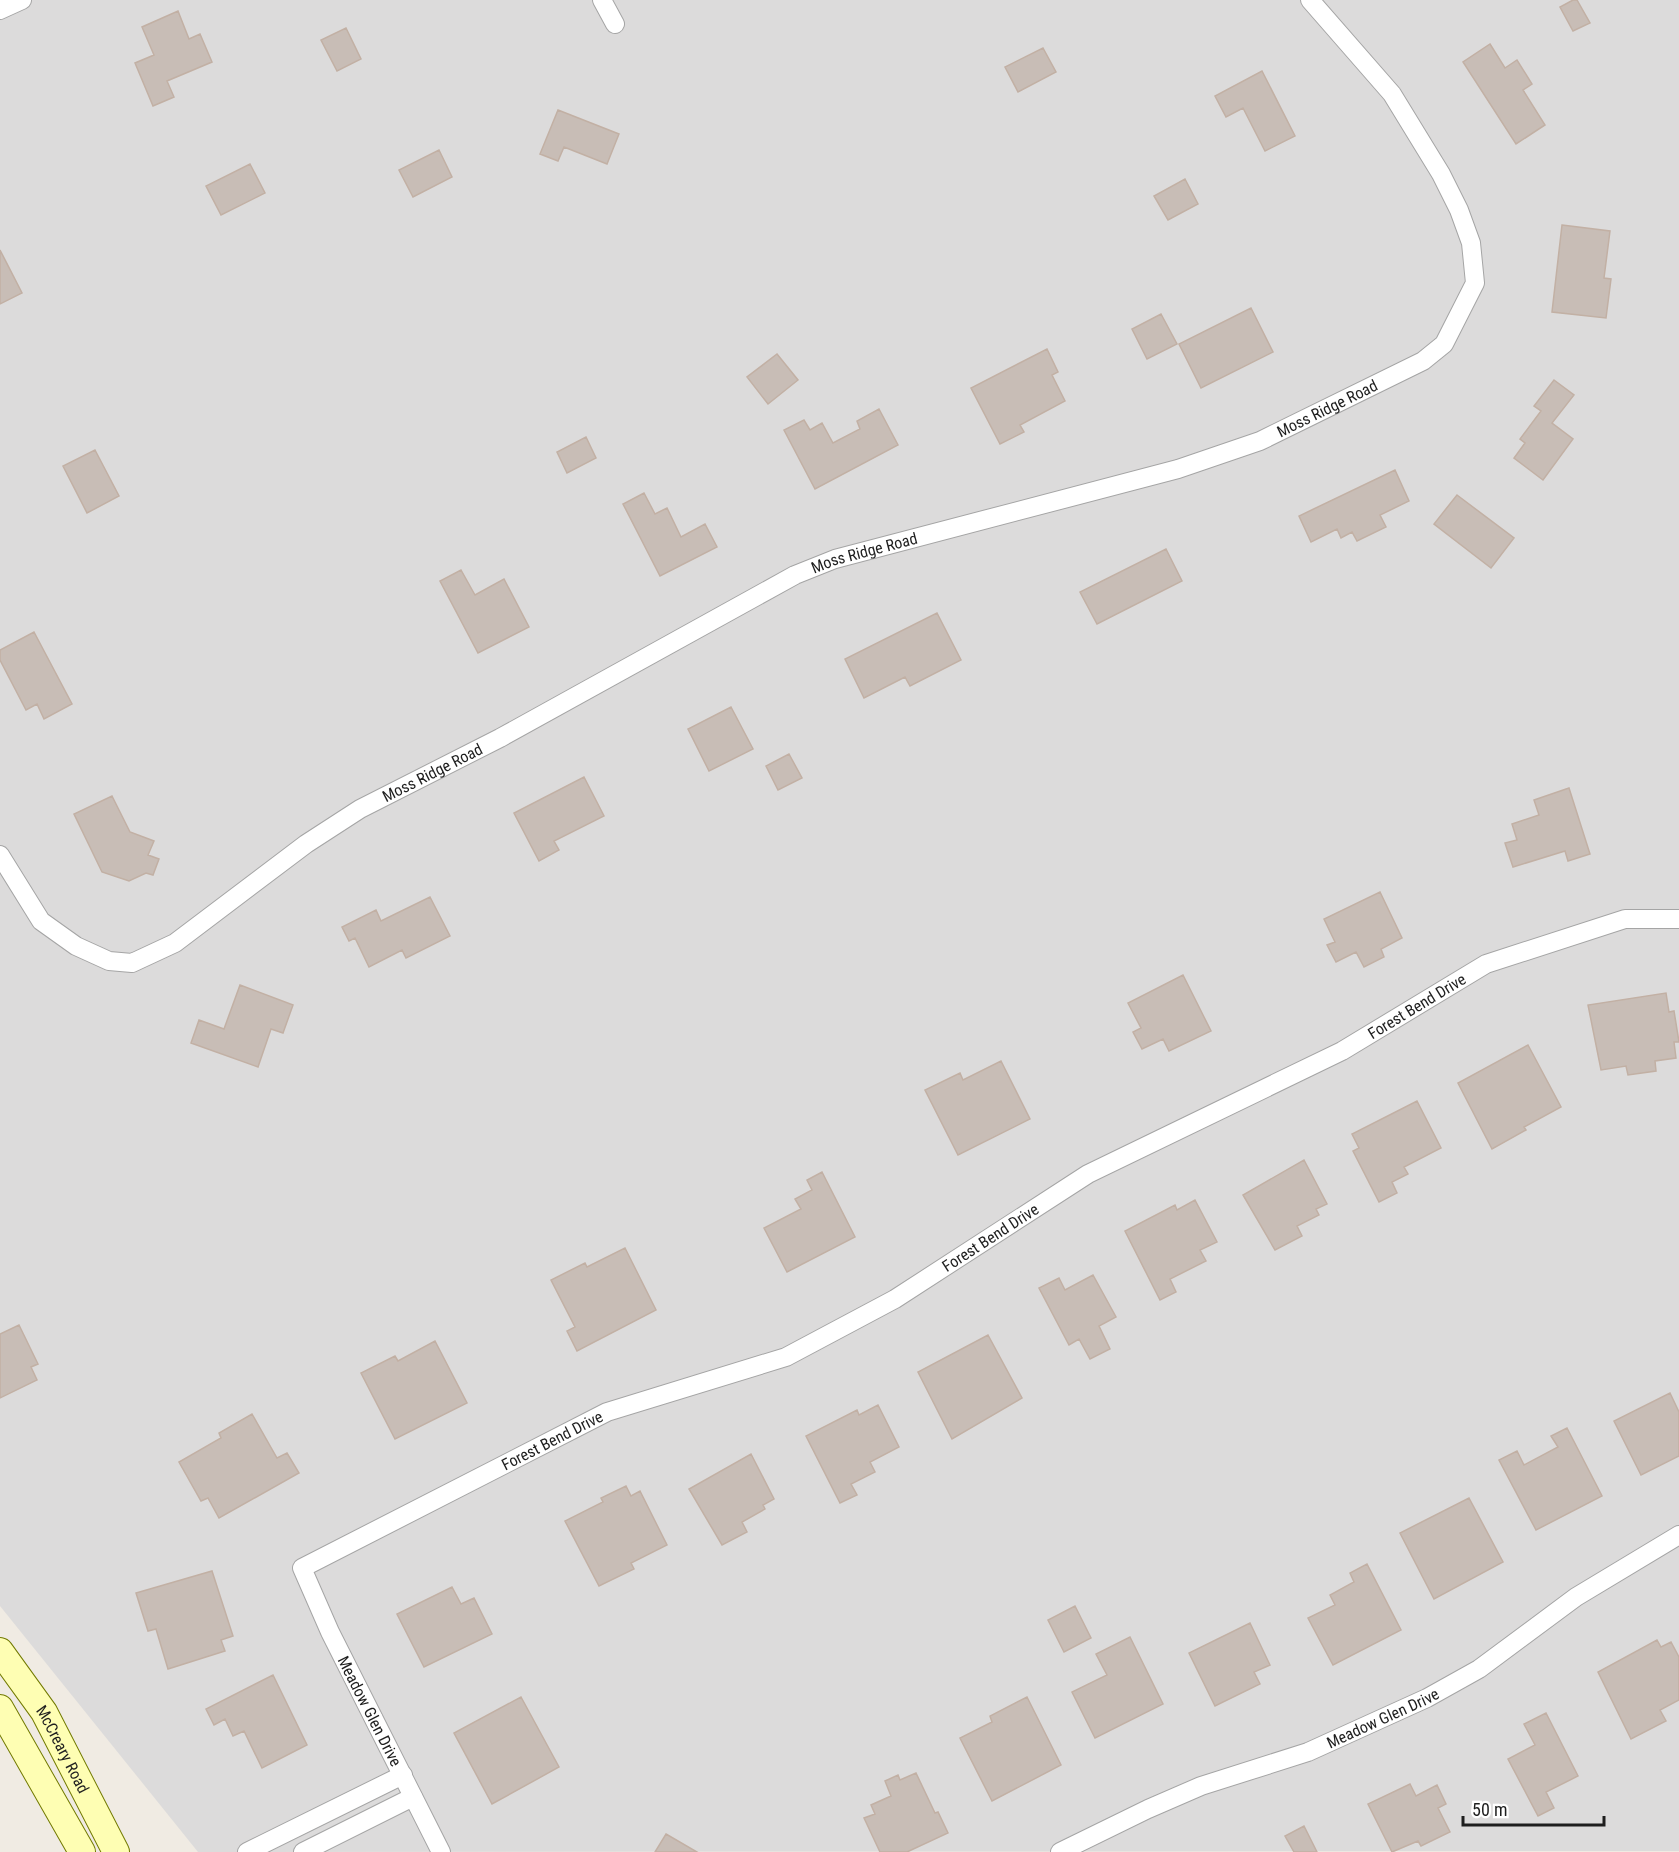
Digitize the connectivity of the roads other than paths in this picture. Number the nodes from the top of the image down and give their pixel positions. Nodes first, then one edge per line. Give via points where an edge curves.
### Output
1 (22, 0) edge
2 (602, 0) edge
3 (1311, 0) edge
4 (0, 10) edge
5 (615, 24) dead end
6 (0, 855) edge
7 (1679, 919) edge
8 (1679, 1535) edge
9 (302, 1568) joint
10 (0, 1651) edge
11 (0, 1708) edge
12 (403, 1775) junction
13 (413, 1797) junction
14 (82, 1852) edge
15 (116, 1852) edge
16 (247, 1852) edge
17 (303, 1852) edge
18 (441, 1852) edge
19 (1060, 1852) edge

1 - 4 street
2 - 5 street
3 - 6 street, Moss Ridge Road via 1392,94 1441,174 1471,243 1475,283 1444,344 1423,361 1260,441 1178,469 835,559 795,575 500,738 360,809 306,844 175,943 132,963 109,961 76,946 41,921
7 - 9 street, Forest Bend Drive via 1625,919 1486,964 1342,1052 1088,1174 895,1299 786,1357 607,1412
8 - 19 street, Meadow Glen Drive via 1575,1597 1479,1669 1427,1698 1308,1752 1201,1786
9 - 12 street, Meadow Glen Drive
10 - 15 main road, McCreary Road via 48,1719
11 - 14 main road, McCreary Road
12 - 13 street, Meadow Glen Drive
12 - 16 street
13 - 17 street
13 - 18 street, Meadow Glen Drive

